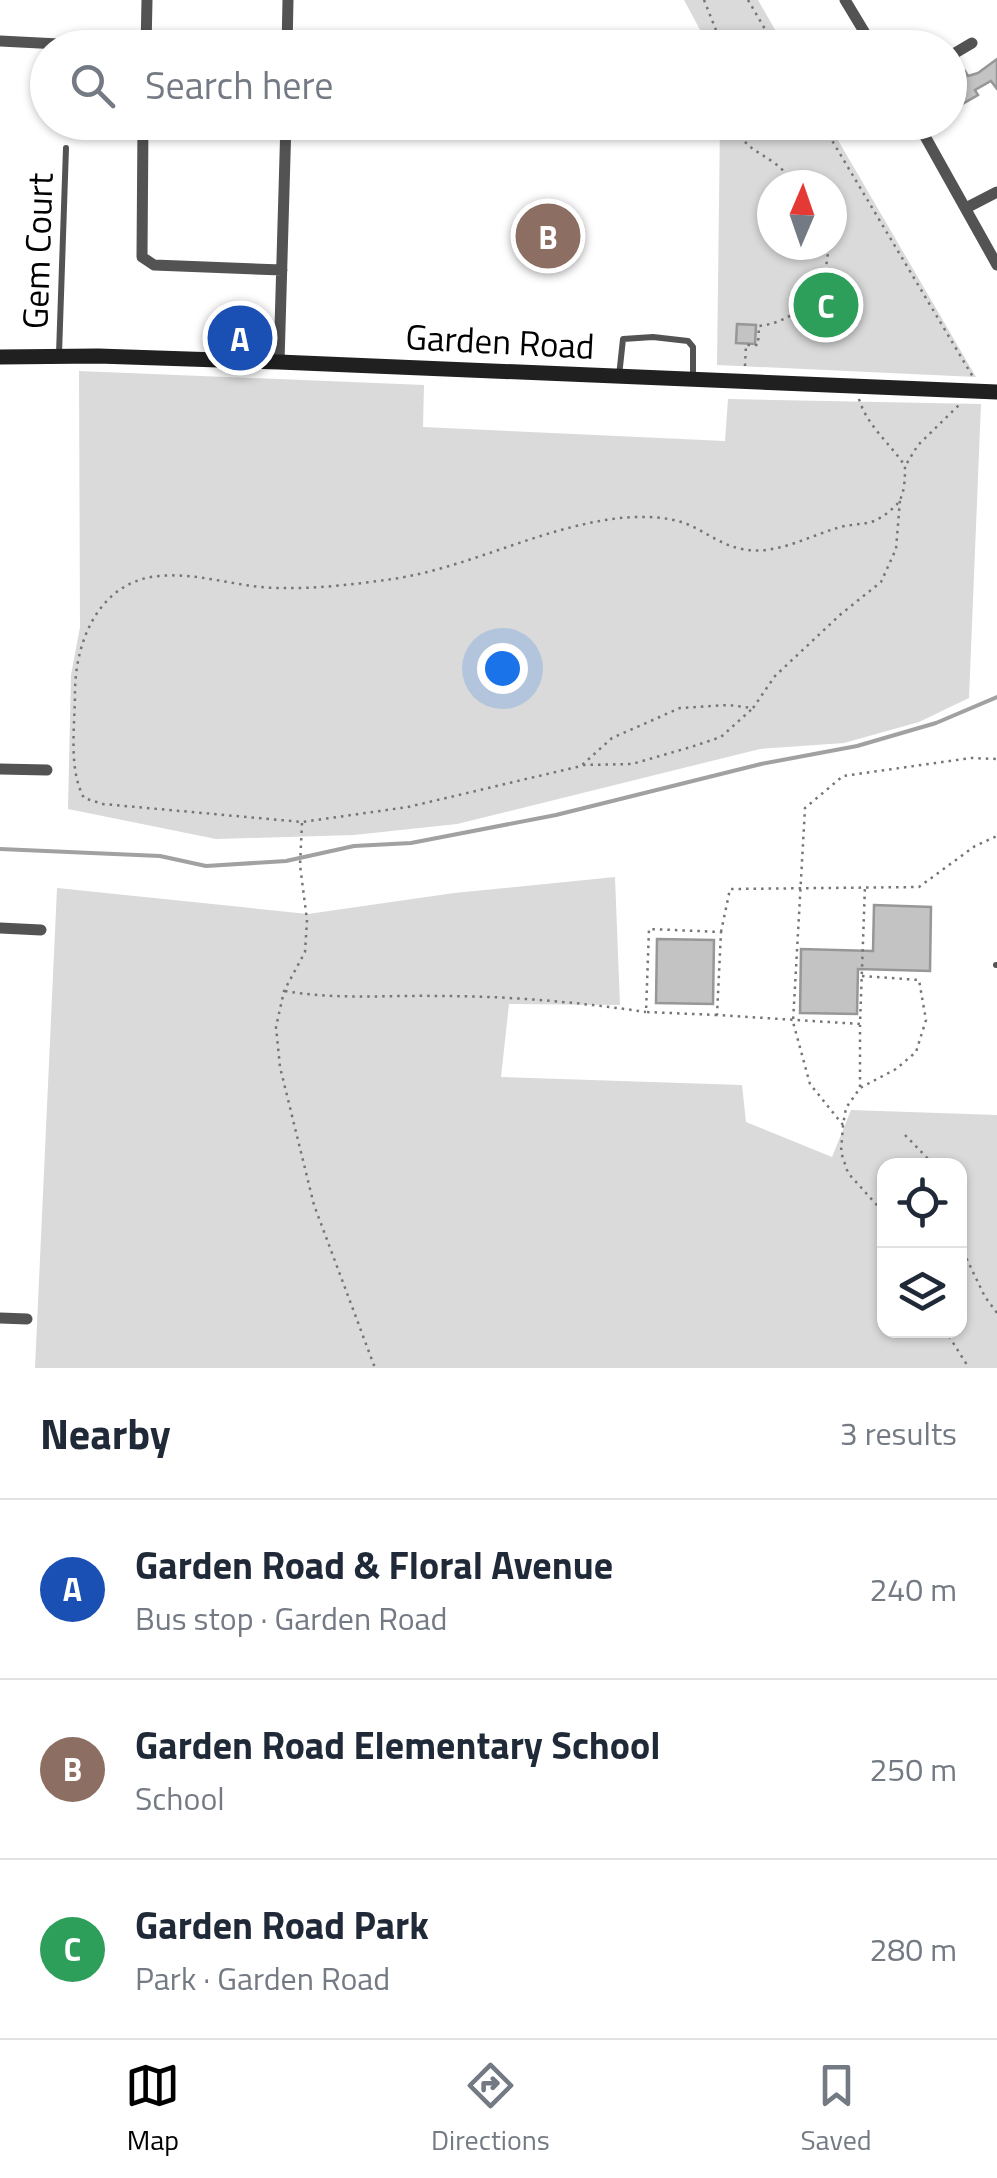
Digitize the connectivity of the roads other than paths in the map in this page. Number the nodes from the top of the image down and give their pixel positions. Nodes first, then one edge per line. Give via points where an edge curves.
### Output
1 (147, 0) edge
2 (288, 0) edge
3 (846, 0) edge
4 (146, 30) edge
5 (288, 30) edge
6 (864, 30) edge
7 (0, 42) edge
8 (30, 43) edge
9 (972, 43) dead end
10 (967, 46) edge
11 (144, 140) edge
12 (286, 140) edge
13 (927, 140) edge
14 (66, 148) dead end
15 (997, 192) edge
16 (966, 208) junction
17 (997, 265) edge
18 (282, 270) junction
19 (59, 356) junction
20 (0, 357) edge
21 (278, 362) junction
22 (0, 374) edge
23 (618, 377) junction
24 (692, 380) junction
25 (984, 392) edge
26 (0, 768) edge
27 (47, 770) dead end
28 (0, 928) edge
29 (41, 930) dead end
30 (0, 1318) edge
31 (27, 1319) dead end

1 - 4 street
2 - 5 street
3 - 6 street
7 - 8 street
9 - 10 street
11 - 18 street via 142,258 154,265
12 - 18 street
13 - 16 street
14 - 19 lane, Gem Court
15 - 16 street
16 - 17 street
18 - 21 street
19 - 20 street, Garden Road
19 - 21 street, Garden Road
20 - 22 street
21 - 23 street, Garden Road
23 - 24 street, Garden Road
23 - 24 lane via 624,339 654,337 688,341
24 - 25 street, Garden Road
26 - 27 street
28 - 29 street
30 - 31 street

